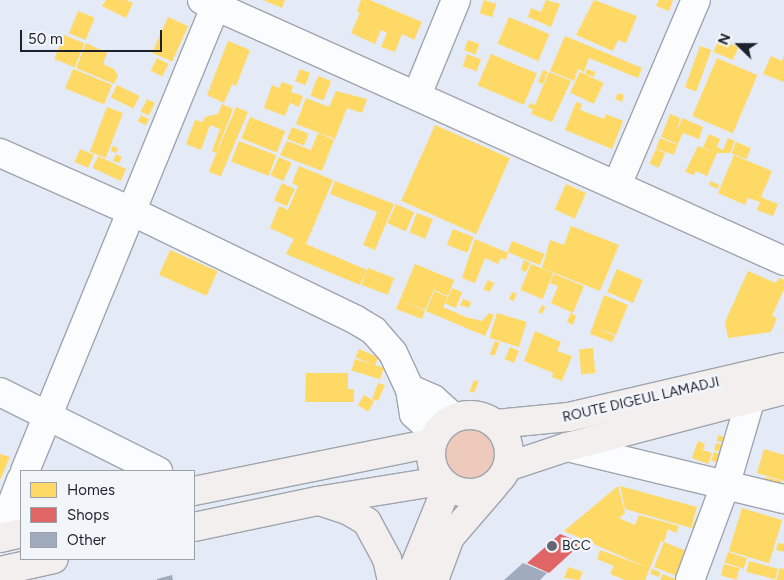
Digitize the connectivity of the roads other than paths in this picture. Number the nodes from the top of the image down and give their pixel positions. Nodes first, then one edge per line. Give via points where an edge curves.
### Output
1 (456, 0) edge
2 (696, 0) edge
3 (212, 2) edge
4 (417, 95) junction
5 (0, 153) edge
6 (617, 186) junction
7 (130, 211) junction
8 (784, 261) edge
9 (784, 367) edge
10 (784, 390) edge
11 (0, 392) edge
12 (751, 398) junction
13 (47, 414) junction
14 (496, 424) junction
15 (441, 432) junction
16 (568, 447) junction
17 (25, 470) edge
18 (156, 470) edge
19 (501, 477) junction
20 (20, 483) edge
21 (726, 483) junction
22 (443, 484) junction
23 (195, 491) edge
24 (784, 499) edge
25 (317, 501) junction
26 (195, 527) edge
27 (20, 533) edge
28 (0, 537) edge
29 (50, 560) edge
30 (0, 572) edge
31 (392, 580) edge
32 (409, 580) edge
33 (434, 580) edge
34 (690, 580) edge

1 - 4 street
2 - 6 street
3 - 4 street
3 - 7 street
4 - 6 street
5 - 7 street
6 - 8 street
7 - 13 street
7 - 15 street via 374,331 393,352 410,389 433,399
9 - 14 main road, ROUTE DIGEUL LAMADJI via 569,418
10 - 12 main road
11 - 13 street
12 - 16 main road
12 - 21 street
13 - 17 street
13 - 18 street
14 - 15 main road via 476,415
14 - 19 main road via 508,444
15 - 22 main road via 431,463
15 - 23 main road
16 - 19 main road
16 - 21 street
19 - 22 main road via 467,494
19 - 33 main road via 450,537
20 - 28 street
21 - 24 street
21 - 34 street
22 - 25 main road
22 - 32 main road
25 - 26 main road
25 - 31 main road via 349,511 367,522 387,559
27 - 28 main road
29 - 30 main road

